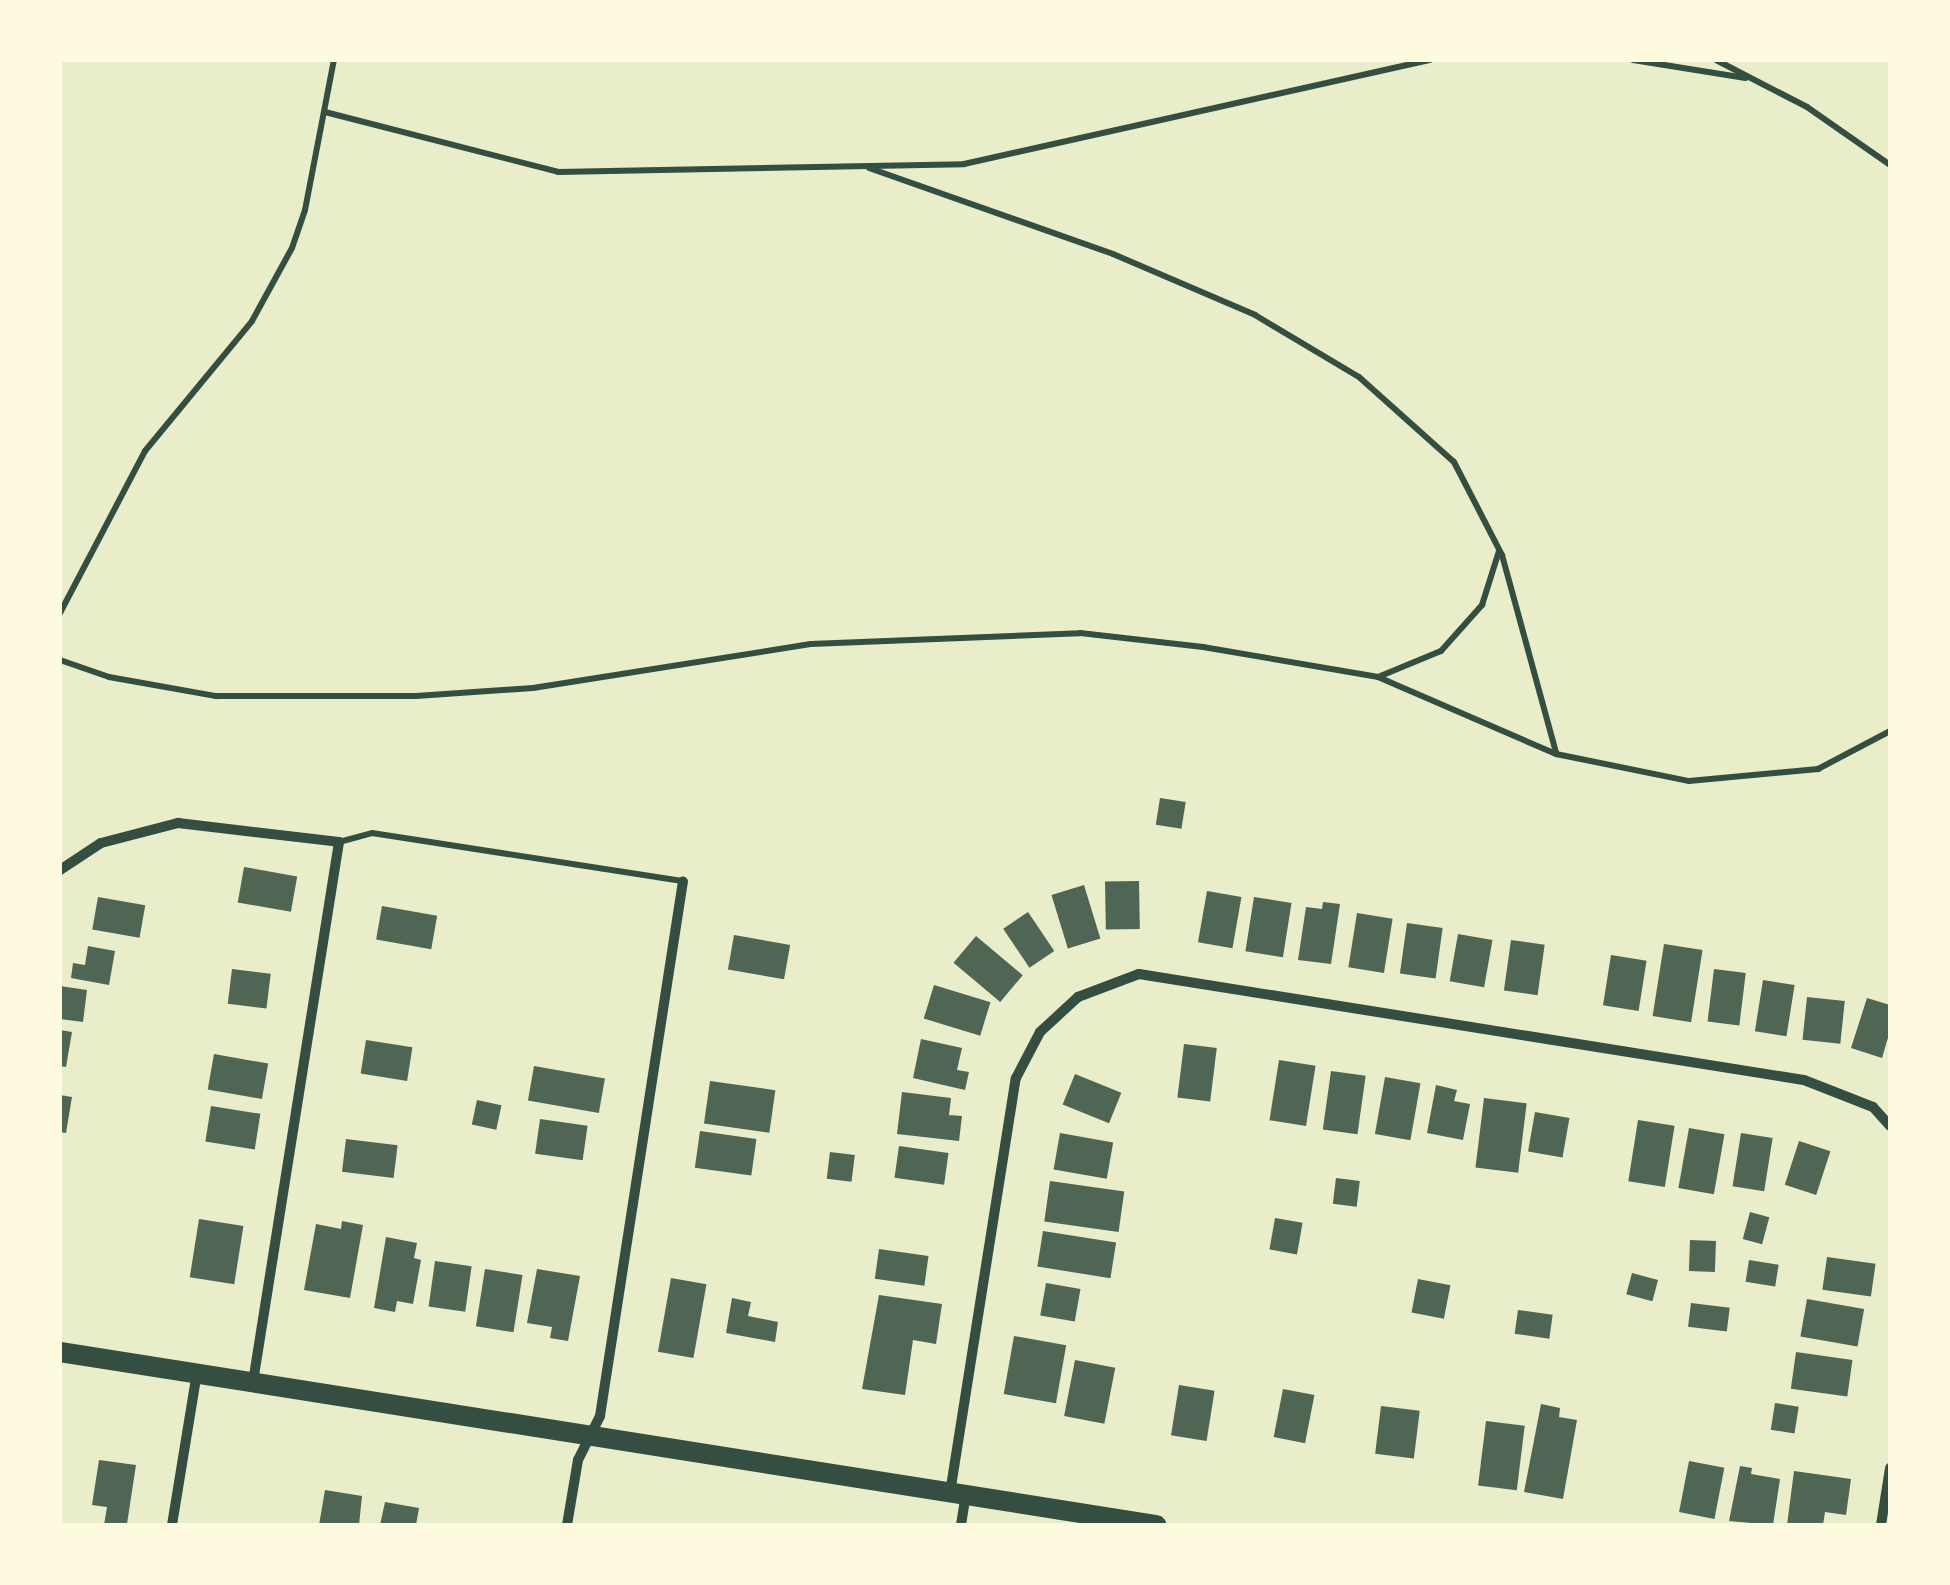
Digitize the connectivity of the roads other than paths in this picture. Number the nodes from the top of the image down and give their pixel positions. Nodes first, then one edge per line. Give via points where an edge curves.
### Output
1 (334, 60) edge
2 (1432, 60) edge
3 (1633, 60) edge
4 (1716, 60) edge
5 (1753, 79) junction
6 (326, 112) junction
7 (1890, 165) edge
8 (862, 166) junction
9 (1499, 550) junction
10 (60, 614) edge
11 (60, 660) edge
12 (1378, 677) junction
13 (1890, 731) edge
14 (1556, 754) junction
15 (340, 842) junction
16 (60, 870) edge
17 (684, 881) joint
18 (1890, 1126) edge
19 (60, 1352) edge
20 (198, 1373) junction
21 (254, 1382) junction
22 (591, 1436) junction
23 (1890, 1468) edge
24 (958, 1494) junction
25 (172, 1525) edge
26 (567, 1525) edge
27 (962, 1525) edge
28 (1156, 1525) edge
29 (1881, 1525) edge

1 - 6 lane
2 - 8 lane via 964,164
3 - 5 lane
4 - 5 lane
5 - 7 lane via 1807,106
6 - 8 lane via 558,172
6 - 10 lane via 292,248 252,322 145,451
8 - 9 lane via 1148,269 1255,315 1359,376 1454,462
9 - 12 lane via 1482,605 1441,651
9 - 14 lane
11 - 12 lane via 109,677 216,696 416,696 533,688 810,644 1080,633
12 - 14 lane
13 - 14 lane via 1818,769 1689,781
15 - 16 street via 178,823 101,842
15 - 17 lane via 372,834
15 - 21 street
17 - 22 street via 600,1416
18 - 24 street via 1873,1107 1804,1080 1569,1042 1139,974 1078,997 1040,1032 1016,1078
19 - 20 main road
20 - 21 main road
20 - 25 street
21 - 22 main road
22 - 24 main road
22 - 26 street via 578,1460
23 - 29 street
24 - 27 street
24 - 28 main road

